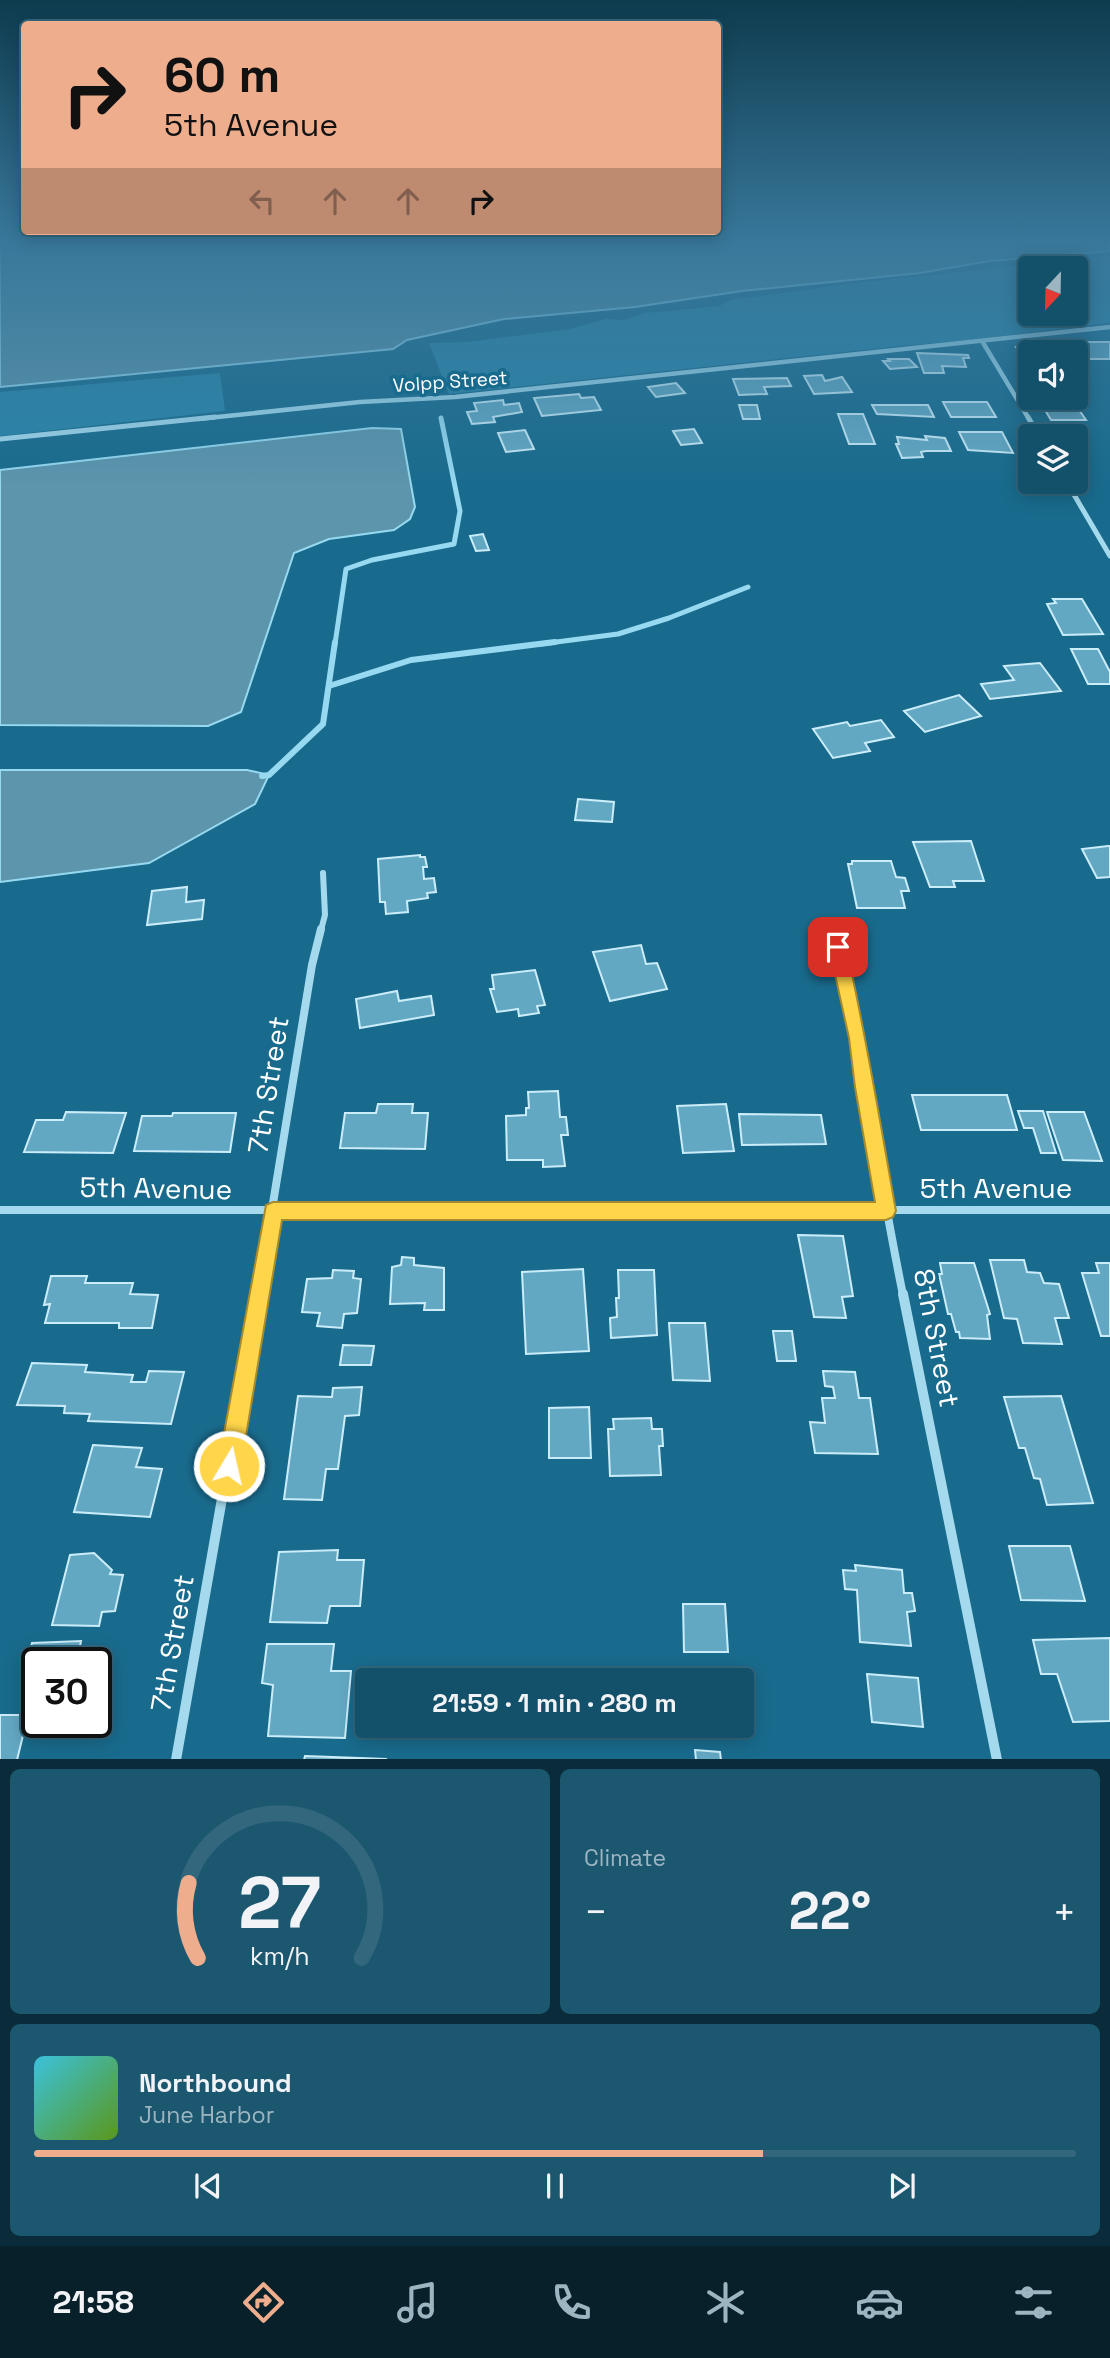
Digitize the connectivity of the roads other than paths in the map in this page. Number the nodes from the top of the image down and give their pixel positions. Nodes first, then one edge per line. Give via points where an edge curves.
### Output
1 (1110, 327) edge
2 (982, 341) junction
3 (1032, 424) edge
4 (0, 439) edge
5 (1074, 494) edge
6 (1110, 556) edge
7 (323, 873) dead end
8 (833, 925) dead end
9 (0, 1210) edge
10 (1110, 1210) edge
11 (273, 1211) junction
12 (886, 1211) junction
13 (176, 1759) edge
14 (997, 1759) edge

1 - 2 street, Volpp Street
2 - 3 street
2 - 4 street, Volpp Street
5 - 6 street
7 - 11 street, 7th Street via 325,915 312,965
8 - 12 street, 8th Street via 858,1038
9 - 11 street, 5th Avenue
10 - 12 street, 5th Avenue
11 - 12 street, 5th Avenue
11 - 13 street, 7th Street
12 - 14 street, 8th Street

